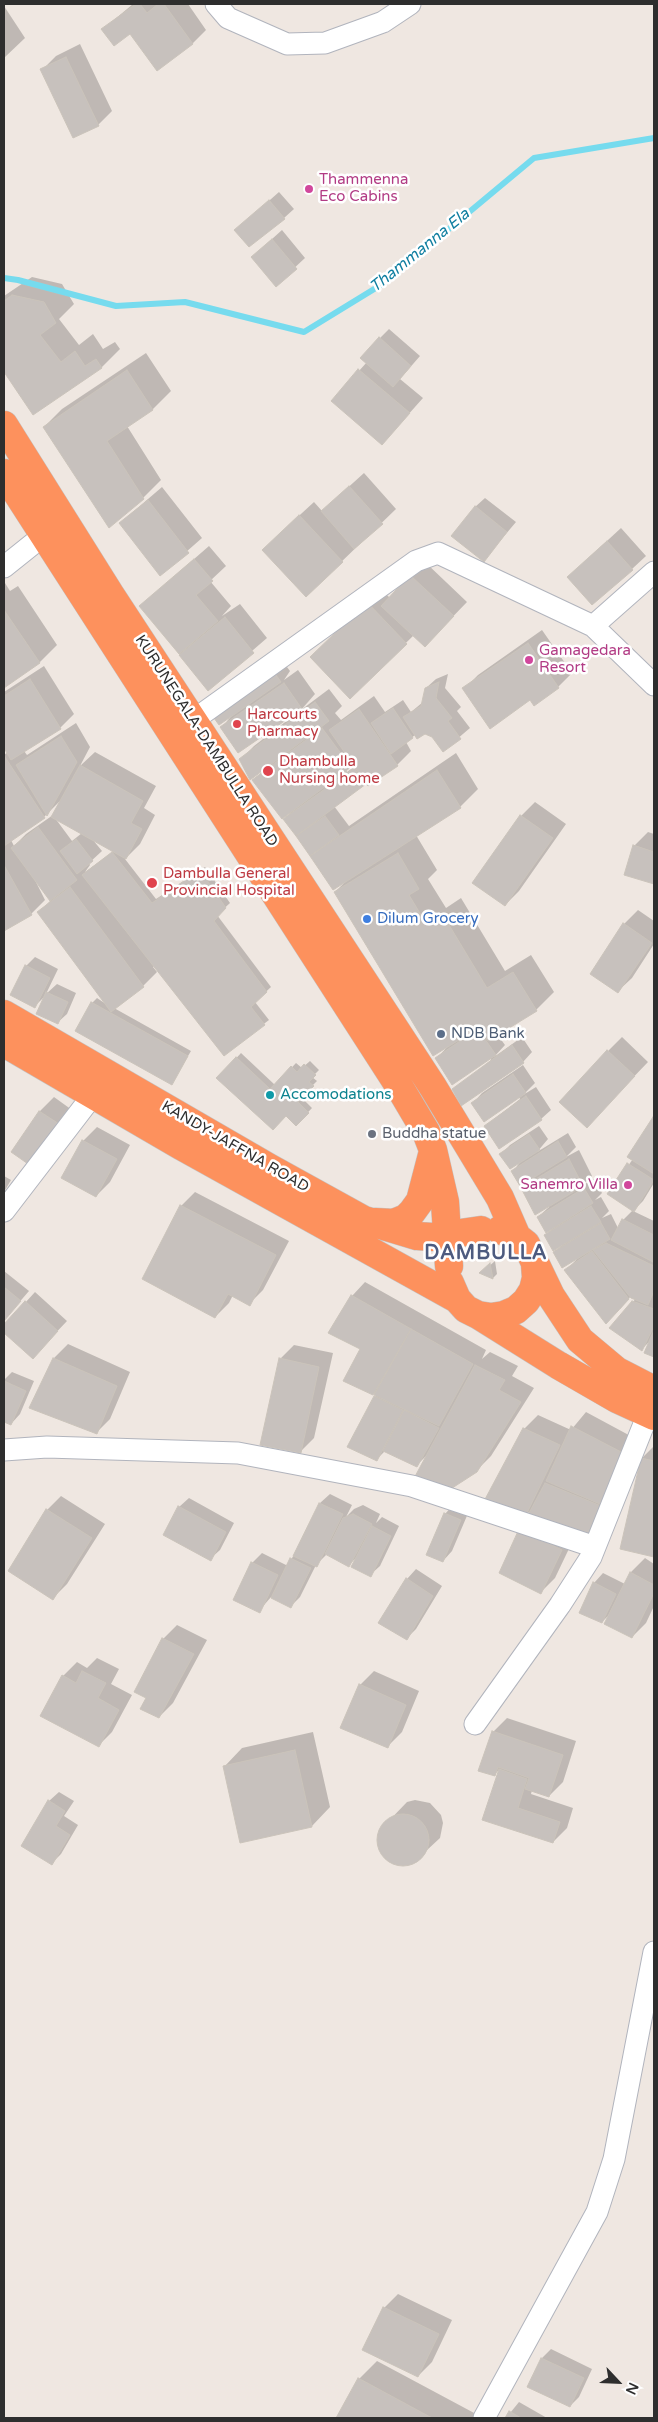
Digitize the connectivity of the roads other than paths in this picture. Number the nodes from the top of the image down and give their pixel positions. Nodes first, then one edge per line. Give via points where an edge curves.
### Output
1 (216, 4) edge
2 (410, 4) edge
3 (4, 425) edge
4 (4, 474) edge
5 (44, 535) junction
6 (4, 567) edge
7 (654, 572) edge
8 (593, 626) junction
9 (654, 686) edge
10 (183, 727) junction
11 (246, 826) junction
12 (4, 1014) edge
13 (4, 1042) edge
14 (93, 1094) junction
15 (433, 1150) junction
16 (4, 1211) edge
17 (364, 1220) junction
18 (480, 1230) junction
19 (448, 1235) junction
20 (517, 1236) junction
21 (535, 1264) junction
22 (449, 1266) junction
23 (467, 1307) junction
24 (652, 1407) edge
25 (4, 1450) edge
26 (595, 1547) junction
27 (475, 1724) dead end
28 (654, 1952) edge
29 (484, 2418) edge

1 - 2 street via 228,18 287,44 324,43 383,22
3 - 10 highway, KURUNEGALA-DAMBULLA ROAD via 110,594
4 - 5 highway, KURUNEGALA-DAMBULLA ROAD
5 - 6 street
5 - 10 highway, KURUNEGALA-DAMBULLA ROAD
7 - 8 street
8 - 9 street
8 - 10 street via 438,553 416,562
10 - 11 highway, KURUNEGALA-DAMBULLA ROAD
11 - 15 highway, KURUNEGALA-DAMBULLA ROAD via 426,1132
11 - 20 highway, KURUNEGALA-DAMBULLA ROAD via 433,1087 500,1198
12 - 17 highway, KANDY-JAFFNA ROAD
13 - 14 highway, KANDY-JAFFNA ROAD
14 - 16 street
14 - 23 highway, KANDY-JAFFNA ROAD
15 - 17 highway via 420,1201 412,1212 394,1223
15 - 19 highway, KURUNEGALA-DAMBULLA ROAD via 445,1202
17 - 19 highway, KANDY-JAFFNA ROAD via 417,1236
18 - 19 highway, KANDY-JAFFNA ROAD
18 - 20 highway via 506,1231
18 - 22 highway via 459,1244
19 - 22 highway, KURUNEGALA-DAMBULLA ROAD
20 - 21 highway via 526,1244
21 - 23 highway via 536,1278 532,1290 516,1310 497,1316
21 - 24 highway via 551,1296 580,1340 617,1371
22 - 23 highway via 450,1283
23 - 24 highway, KANDY-JAFFNA ROAD via 558,1366
24 - 26 street
25 - 26 street via 47,1447 238,1453 412,1486
26 - 27 street via 560,1604
28 - 29 street via 614,2159 597,2212

